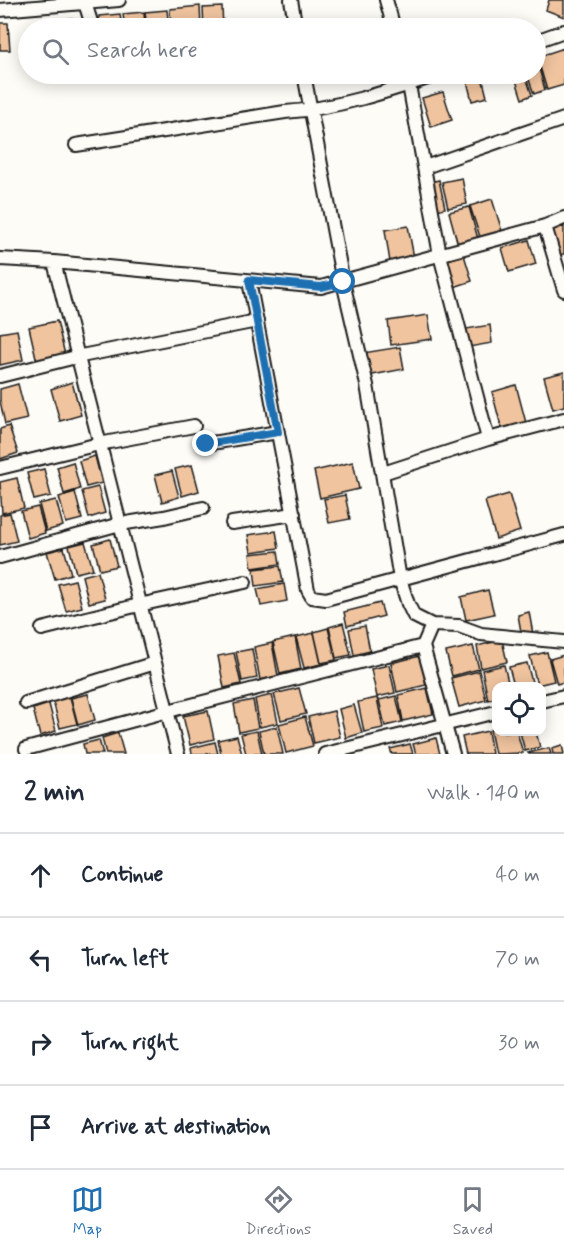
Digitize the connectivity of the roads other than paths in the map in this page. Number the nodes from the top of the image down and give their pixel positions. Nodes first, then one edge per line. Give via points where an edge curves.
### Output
1 (119, 0) edge
2 (291, 0) edge
3 (84, 1) edge
4 (390, 1) edge
5 (0, 10) edge
6 (90, 18) edge
7 (294, 18) edge
8 (393, 18) edge
9 (564, 31) edge
10 (546, 37) edge
11 (306, 84) edge
12 (392, 84) edge
13 (409, 84) edge
14 (311, 110) junction
15 (564, 119) edge
16 (76, 145) dead end
17 (424, 167) junction
18 (564, 218) edge
19 (545, 226) junction
20 (440, 255) junction
21 (0, 259) edge
22 (54, 262) junction
23 (249, 280) junction
24 (343, 282) junction
25 (564, 290) edge
26 (257, 321) junction
27 (76, 357) junction
28 (0, 376) edge
29 (564, 418) edge
30 (194, 426) dead end
31 (278, 432) junction
32 (488, 439) junction
33 (99, 444) junction
34 (206, 444) dead end
35 (0, 468) edge
36 (383, 473) junction
37 (203, 508) dead end
38 (294, 514) junction
39 (232, 523) dead end
40 (120, 524) junction
41 (564, 535) edge
42 (0, 557) edge
43 (400, 579) junction
44 (245, 582) dead end
45 (139, 605) junction
46 (432, 625) junction
47 (42, 629) dead end
48 (564, 642) edge
49 (423, 646) junction
50 (155, 663) junction
51 (564, 696) edge
52 (546, 700) edge
53 (26, 703) dead end
54 (168, 711) junction
55 (492, 713) edge
56 (445, 725) junction
57 (26, 749) dead end
58 (177, 754) edge
59 (325, 754) edge
60 (453, 754) edge

1 - 3 street
2 - 7 street
3 - 5 street
3 - 6 street
4 - 8 street
9 - 10 street
11 - 14 street
12 - 14 street
13 - 17 street
14 - 16 street
14 - 24 street
15 - 17 street
17 - 20 street
18 - 19 street
19 - 20 street
19 - 25 street
20 - 24 street
20 - 32 street
21 - 22 street
22 - 23 street
22 - 27 street
23 - 24 street via 321,287
23 - 26 street
24 - 36 street
26 - 27 street
26 - 31 street
27 - 28 street
27 - 33 street
29 - 32 street
30 - 33 street
31 - 34 street
31 - 38 street
32 - 36 street
33 - 35 street
33 - 40 street
36 - 43 street
37 - 40 street
38 - 39 street
38 - 43 street via 312,597 326,599
40 - 42 street
40 - 45 street
41 - 43 street
43 - 46 street via 414,616
44 - 45 street
45 - 47 street
45 - 50 street
46 - 48 street
46 - 49 street
49 - 54 street
49 - 56 street
50 - 53 street
50 - 54 street
51 - 52 street
54 - 57 street
54 - 58 street
55 - 56 street
56 - 59 street
56 - 60 street

